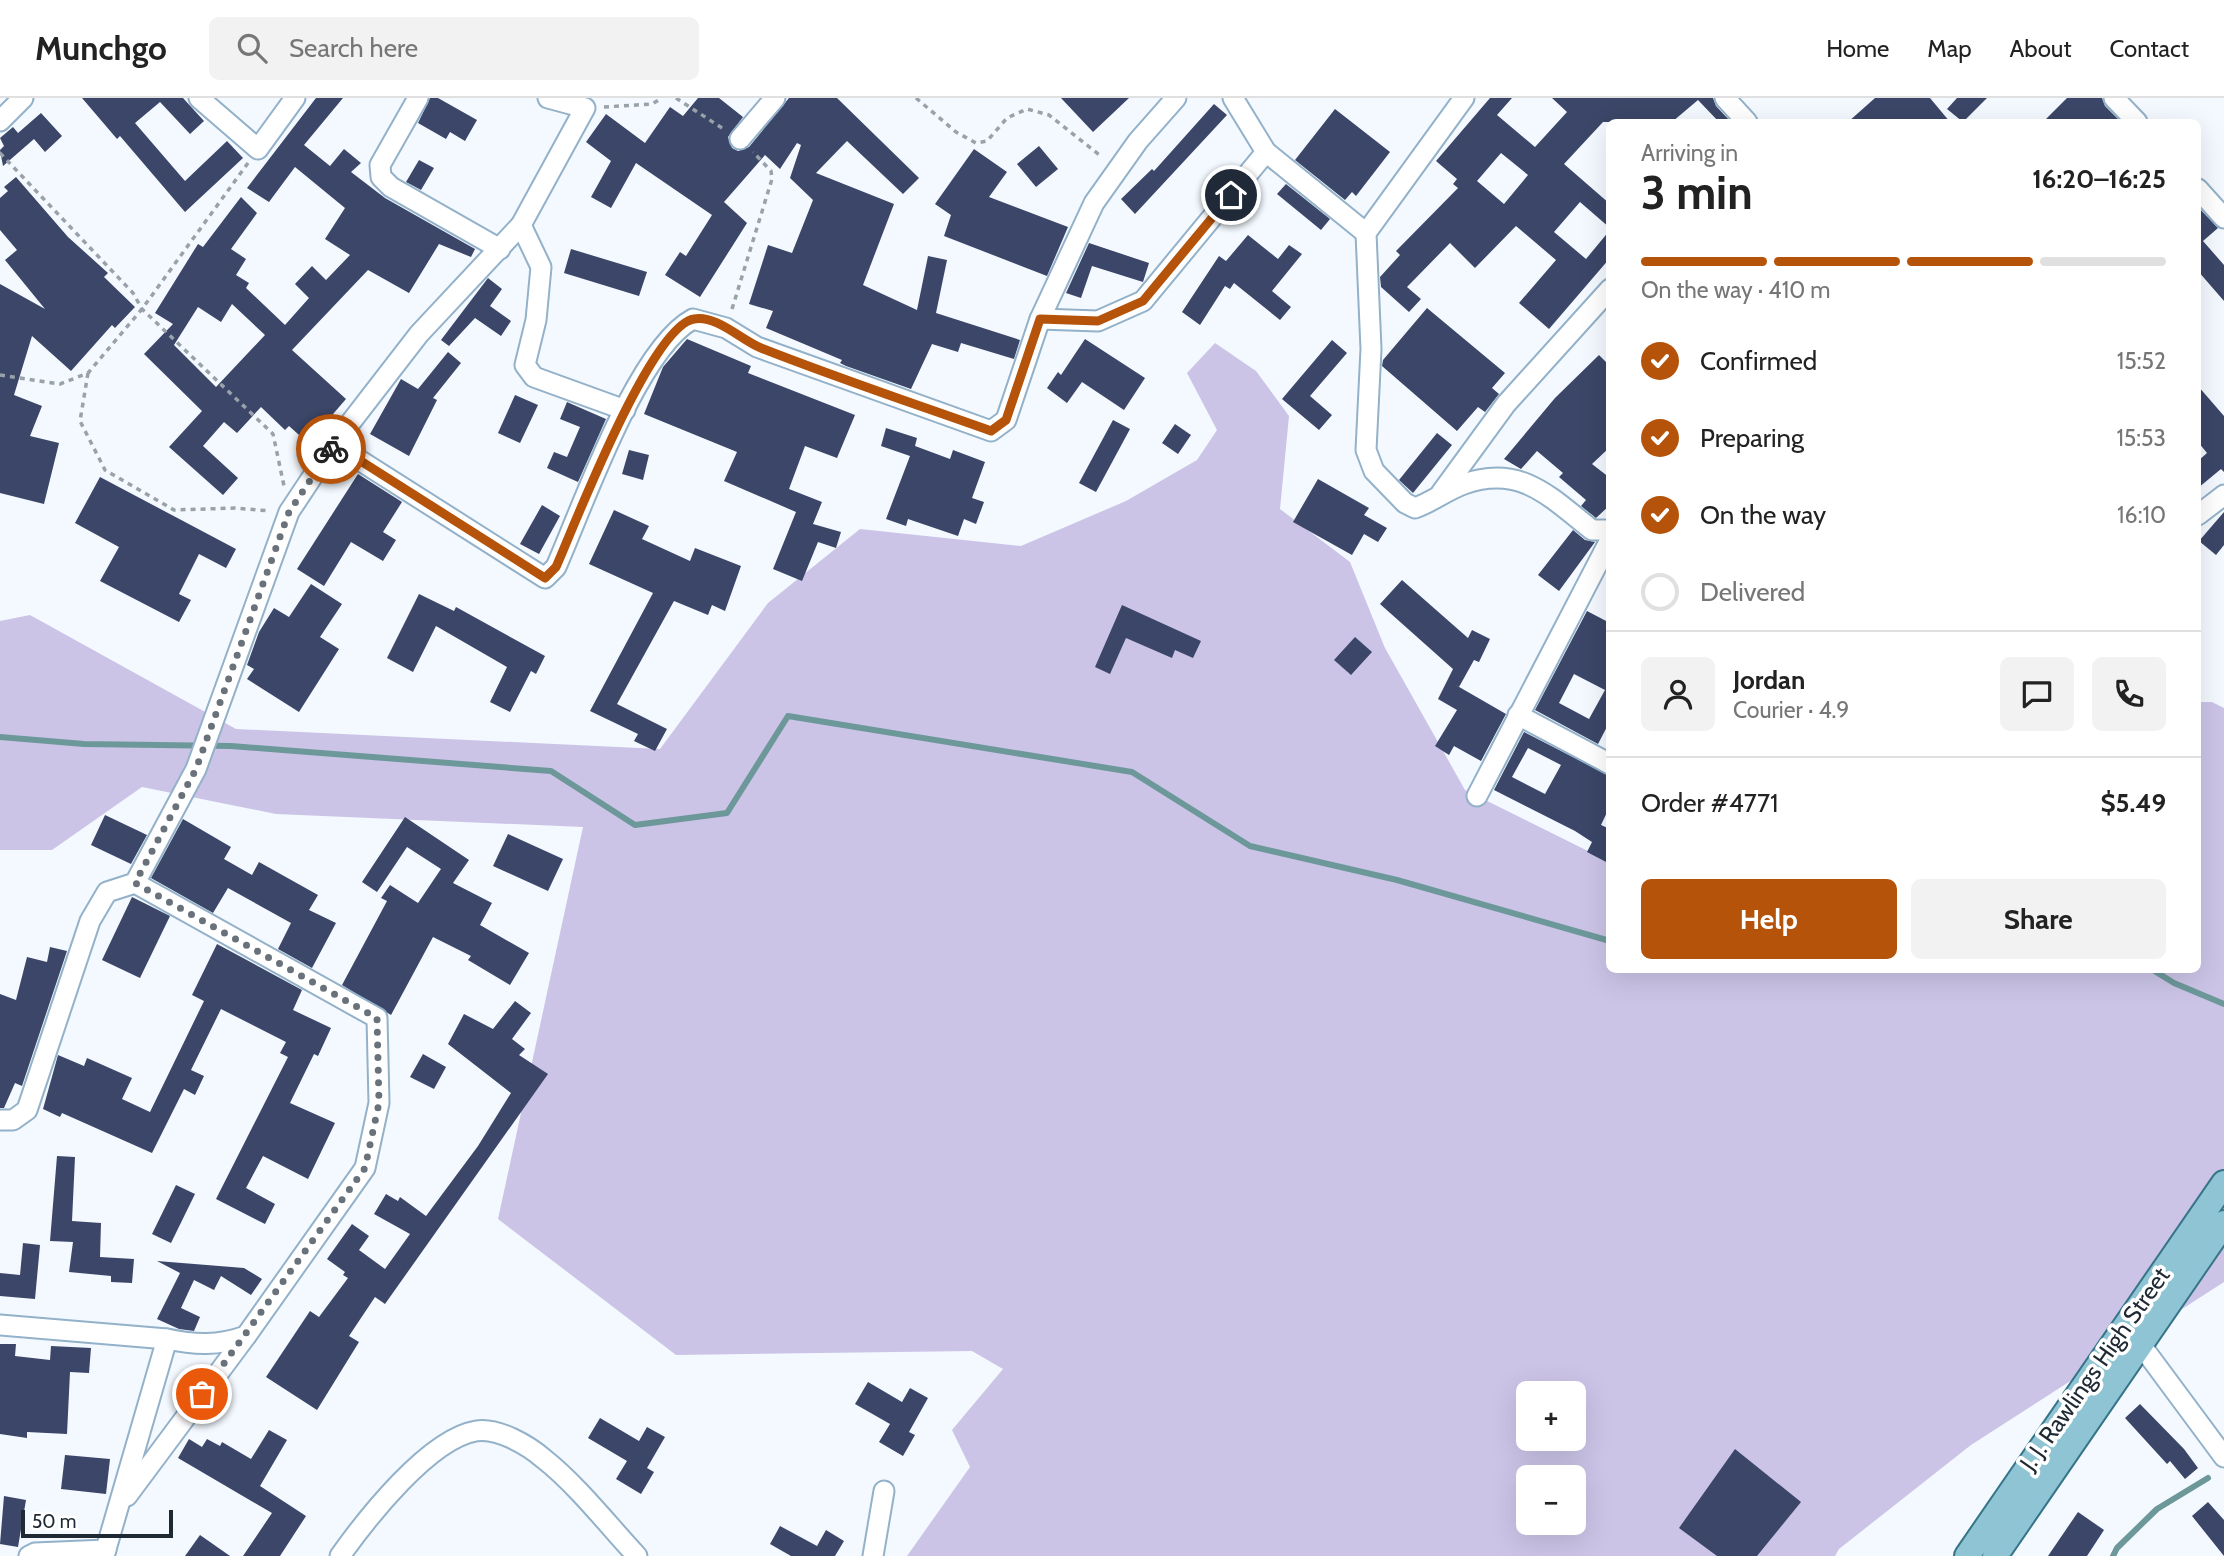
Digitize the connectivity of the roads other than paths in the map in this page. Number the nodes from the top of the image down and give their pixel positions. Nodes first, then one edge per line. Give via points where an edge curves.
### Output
1 (23, 98) edge
2 (199, 98) edge
3 (295, 98) edge
4 (418, 98) edge
5 (548, 98) edge
6 (775, 98) edge
7 (1176, 98) edge
8 (1233, 98) edge
9 (1464, 98) edge
10 (1725, 98) edge
11 (2114, 98) edge
12 (1744, 119) edge
13 (2134, 119) edge
14 (0, 121) edge
15 (740, 139) road end
16 (1266, 152) junction
17 (2201, 192) edge
18 (2224, 218) edge
19 (520, 225) junction
20 (1366, 233) junction
21 (500, 249) junction
22 (1606, 293) edge
23 (1040, 319) junction
24 (625, 410) junction
25 (334, 444) junction
26 (2224, 495) edge
27 (1438, 497) junction
28 (2201, 513) edge
29 (1606, 530) edge
30 (1606, 548) edge
31 (1518, 715) junction
32 (1606, 762) edge
33 (1477, 796) dead end
34 (135, 883) junction
35 (0, 1120) edge
36 (2224, 1183) edge
37 (2224, 1223) edge
38 (0, 1325) edge
39 (246, 1336) junction
40 (167, 1339) junction
41 (2141, 1345) junction
42 (2224, 1457) edge
43 (884, 1491) dead end
44 (118, 1508) junction
45 (105, 1553) edge
46 (29, 1556) edge
47 (340, 1556) edge
48 (637, 1556) edge
49 (873, 1556) edge
50 (1967, 1556) edge
51 (1996, 1556) edge

1 - 14 street
2 - 3 street via 258,149
4 - 21 street via 380,165 380,177
5 - 19 street via 584,108
6 - 15 street
7 - 23 street via 1094,203
8 - 16 street
9 - 20 street
10 - 12 street
11 - 13 street
16 - 20 street
16 - 23 street via 1143,301 1098,321
17 - 18 street
19 - 21 street
19 - 24 street via 541,267 536,320 525,365 528,371
20 - 27 street via 1371,349 1368,460 1405,503 1415,508
21 - 25 street via 419,334
22 - 27 street via 1506,404
23 - 24 street via 1006,420 991,431 757,347 726,328 693,319 679,326 663,344
24 - 25 street via 556,567 545,578
25 - 34 street via 289,512 196,769
26 - 28 street
27 - 29 street via 1485,478 1507,477 1542,491 1592,530
30 - 31 street
31 - 32 street
31 - 33 street
34 - 35 street via 107,892 90,921 27,1110 13,1121
34 - 39 street via 377,1018 379,1103 365,1168
36 - 50 main road, J. J. Rawlings High Street
37 - 41 main road, J. J. Rawlings High Street
38 - 40 street
39 - 40 street via 226,1343 193,1345
39 - 44 street
40 - 44 street
41 - 42 street
41 - 51 main road, J. J. Rawlings High Street
43 - 49 street
44 - 45 street
45 - 46 street
47 - 48 street via 419,1464 448,1440 478,1430 505,1435 544,1458

